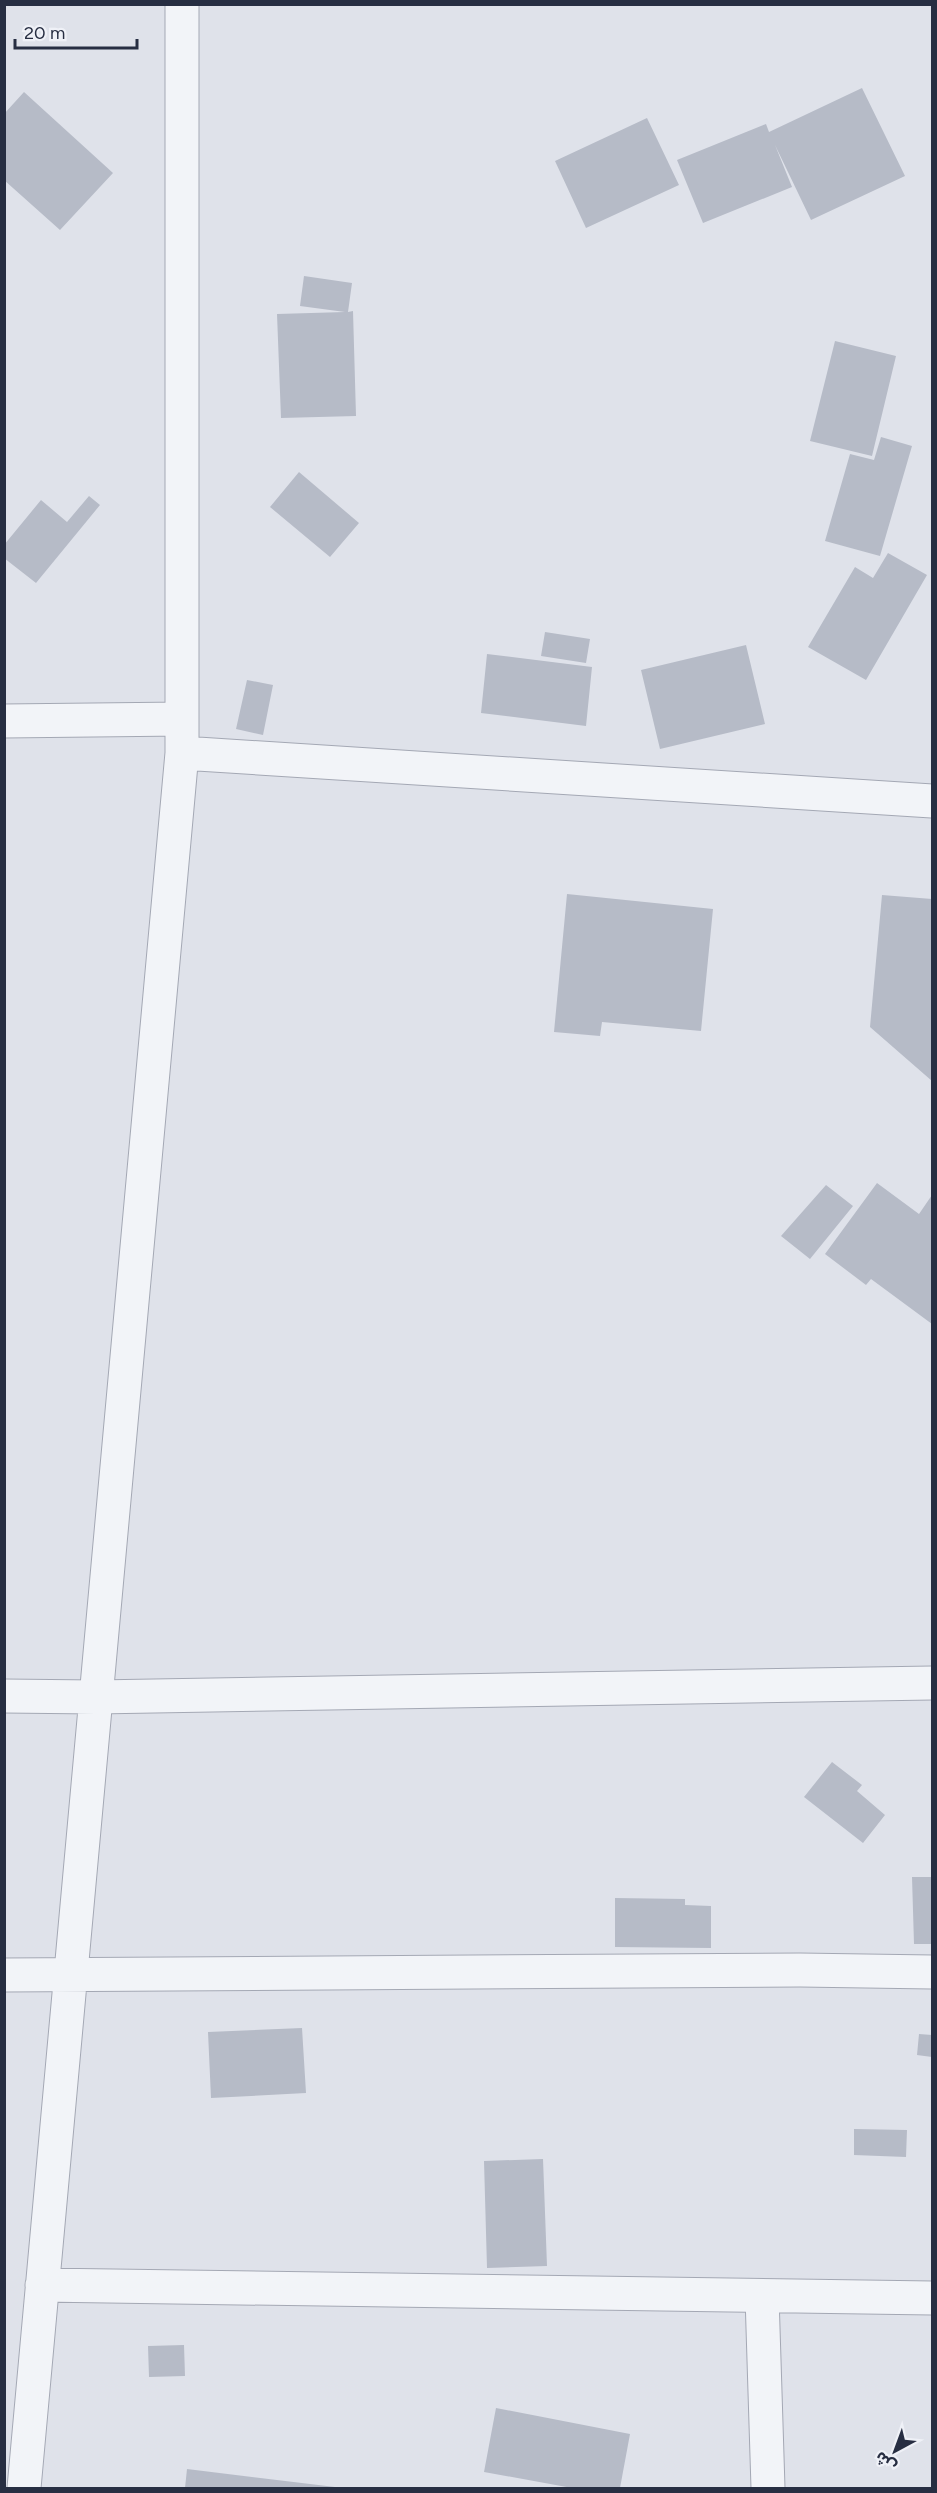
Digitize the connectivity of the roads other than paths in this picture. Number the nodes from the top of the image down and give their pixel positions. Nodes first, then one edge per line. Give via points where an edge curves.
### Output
1 (182, 4) edge
2 (182, 719) junction
3 (4, 722) edge
4 (182, 753) junction
5 (933, 801) edge
6 (933, 1683) edge
7 (4, 1696) edge
8 (96, 1697) junction
9 (933, 1972) edge
10 (4, 1975) edge
11 (69, 1976) junction
12 (42, 2285) junction
13 (762, 2296) junction
14 (933, 2298) edge
15 (24, 2488) edge
16 (768, 2488) edge

1 - 2 street
2 - 3 street
2 - 4 street
4 - 5 street
4 - 8 street
6 - 8 street
7 - 8 street
8 - 11 street
9 - 11 street
10 - 11 street
11 - 12 street
12 - 13 street
12 - 15 street
13 - 14 street
13 - 16 street

